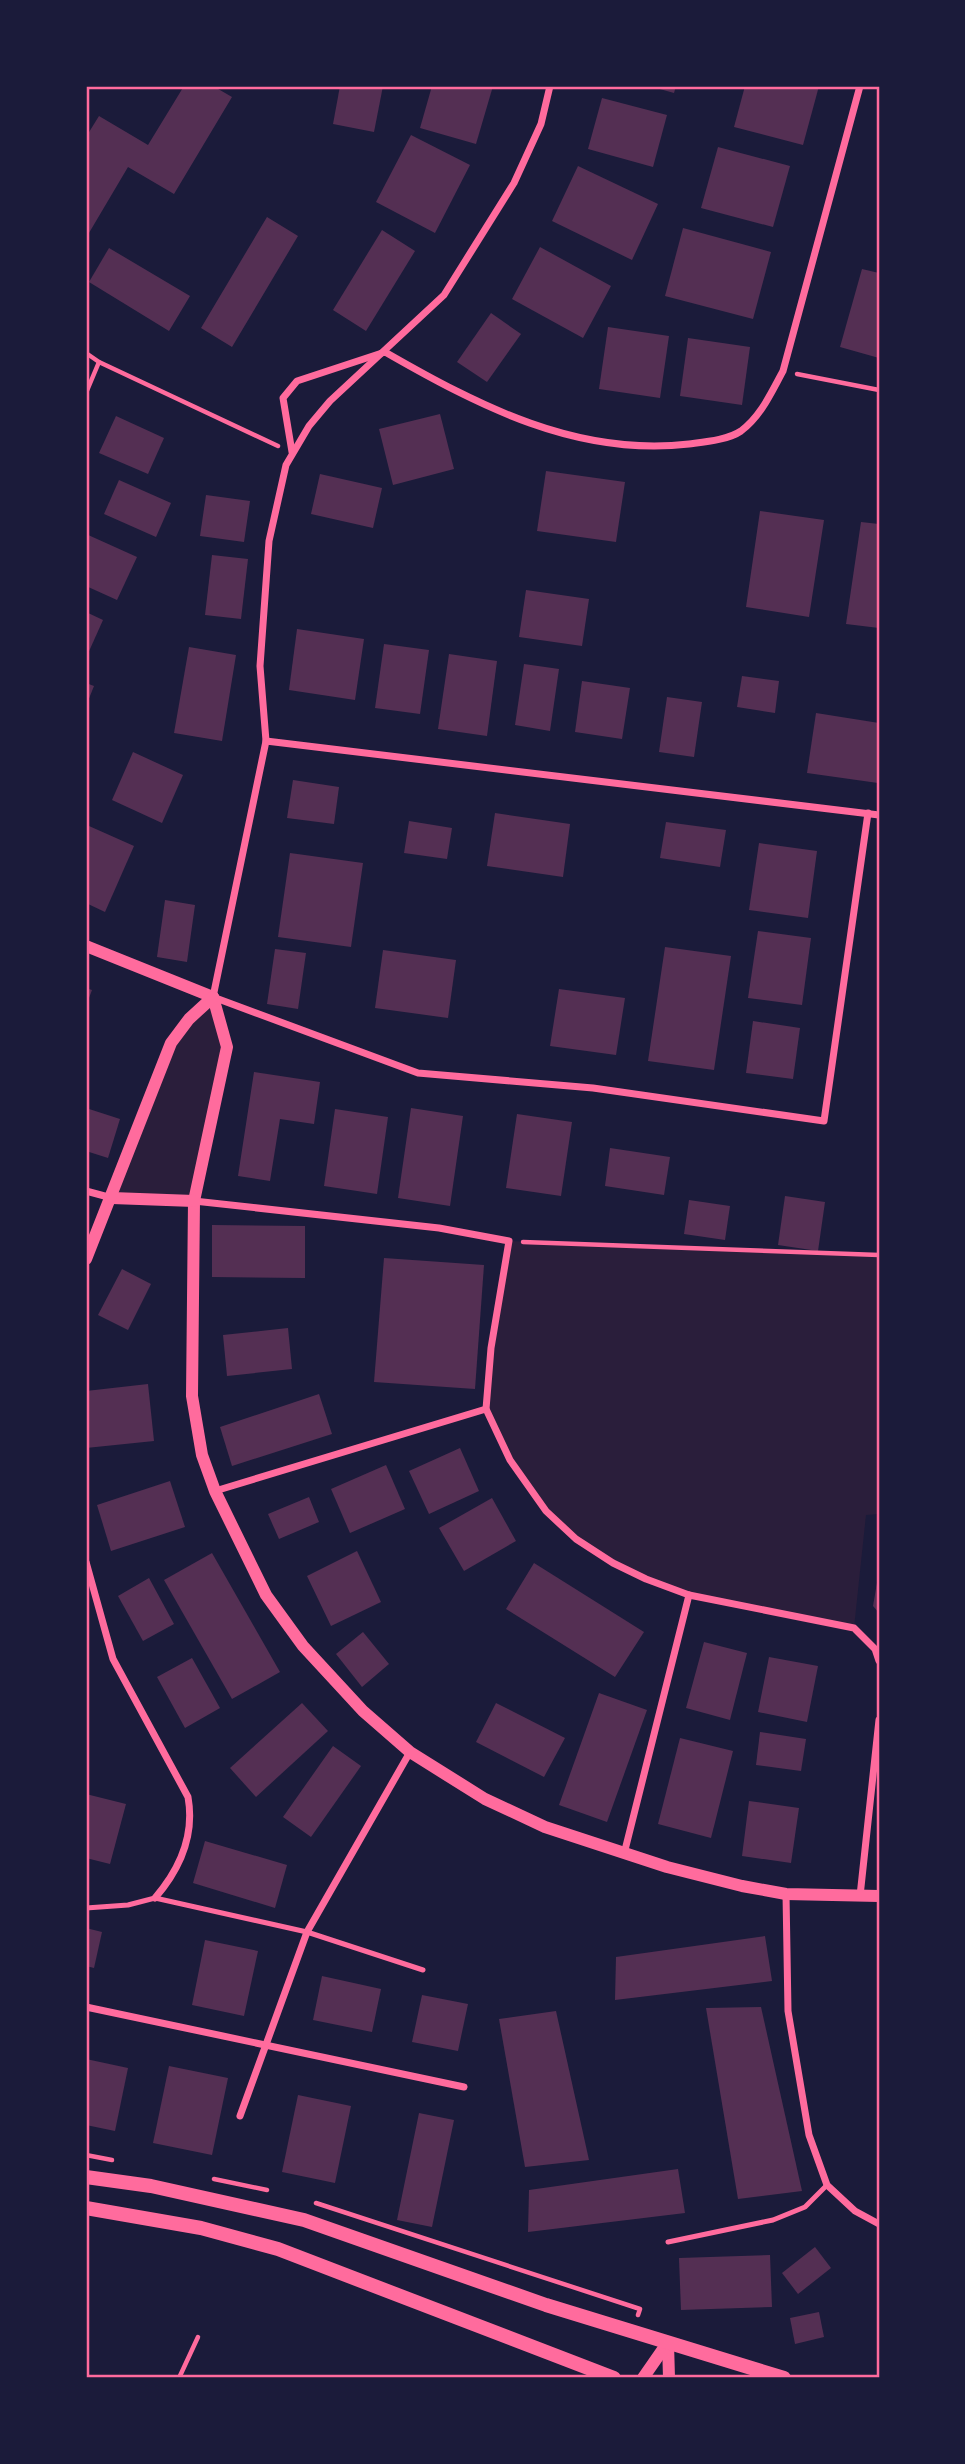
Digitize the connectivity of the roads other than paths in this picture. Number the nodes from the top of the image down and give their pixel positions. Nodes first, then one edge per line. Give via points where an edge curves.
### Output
1 (550, 86) edge
2 (860, 86) edge
3 (385, 352) junction
4 (292, 452) junction
5 (266, 741) junction
6 (868, 813) junction
7 (879, 815) edge
8 (86, 946) edge
9 (213, 997) junction
10 (86, 1191) edge
11 (112, 1198) junction
12 (194, 1201) junction
13 (86, 1259) edge
14 (486, 1409) junction
15 (215, 1491) junction
16 (86, 1562) edge
17 (689, 1595) junction
18 (879, 1661) edge
19 (879, 1720) edge
20 (410, 1752) junction
21 (624, 1854) junction
22 (786, 1894) junction
23 (860, 1896) junction
24 (879, 1896) edge
25 (155, 1898) junction
26 (86, 1908) edge
27 (307, 1932) junction
28 (423, 1970) dead end
29 (86, 2007) edge
30 (265, 2046) junction
31 (464, 2087) dead end
32 (240, 2116) dead end
33 (86, 2178) edge
34 (827, 2185) junction
35 (86, 2208) edge
36 (879, 2224) edge
37 (668, 2242) dead end
38 (667, 2342) junction
39 (614, 2378) edge
40 (643, 2378) edge
41 (669, 2378) edge
42 (784, 2378) edge

1 - 3 street via 532,146 483,236 444,295
2 - 3 street via 783,371 763,409 739,433 671,446 541,429 464,398
3 - 4 street via 330,401
3 - 4 street via 297,381 283,398
4 - 5 street via 276,499 269,541 260,666
5 - 6 street
5 - 9 street
6 - 7 street
6 - 9 street via 824,1121 593,1088 418,1073
8 - 9 street
9 - 11 street via 171,1043
9 - 12 street via 227,1046
10 - 11 street
11 - 12 street
11 - 13 street
12 - 14 street via 439,1228 509,1241
12 - 15 street via 192,1396 202,1455
14 - 15 street
14 - 17 street via 496,1436 527,1487 576,1539 613,1563
15 - 20 street via 265,1595 303,1646 363,1711
16 - 25 street via 113,1659 188,1797 192,1819 188,1839 169,1881
17 - 18 street via 854,1628 875,1649
17 - 21 street
19 - 23 street
20 - 21 street via 485,1799 545,1827
20 - 27 street
21 - 22 street via 702,1877
22 - 23 street
22 - 34 street via 788,2011 808,2135
23 - 24 street
25 - 26 lane
25 - 27 lane
27 - 28 lane
27 - 30 street
29 - 30 street
30 - 31 street
30 - 32 street
33 - 38 main road via 163,2189 304,2220
34 - 36 street via 855,2211
34 - 37 lane via 805,2207 773,2220
35 - 39 main road via 201,2228 278,2249
38 - 40 street
38 - 41 street
38 - 42 main road

